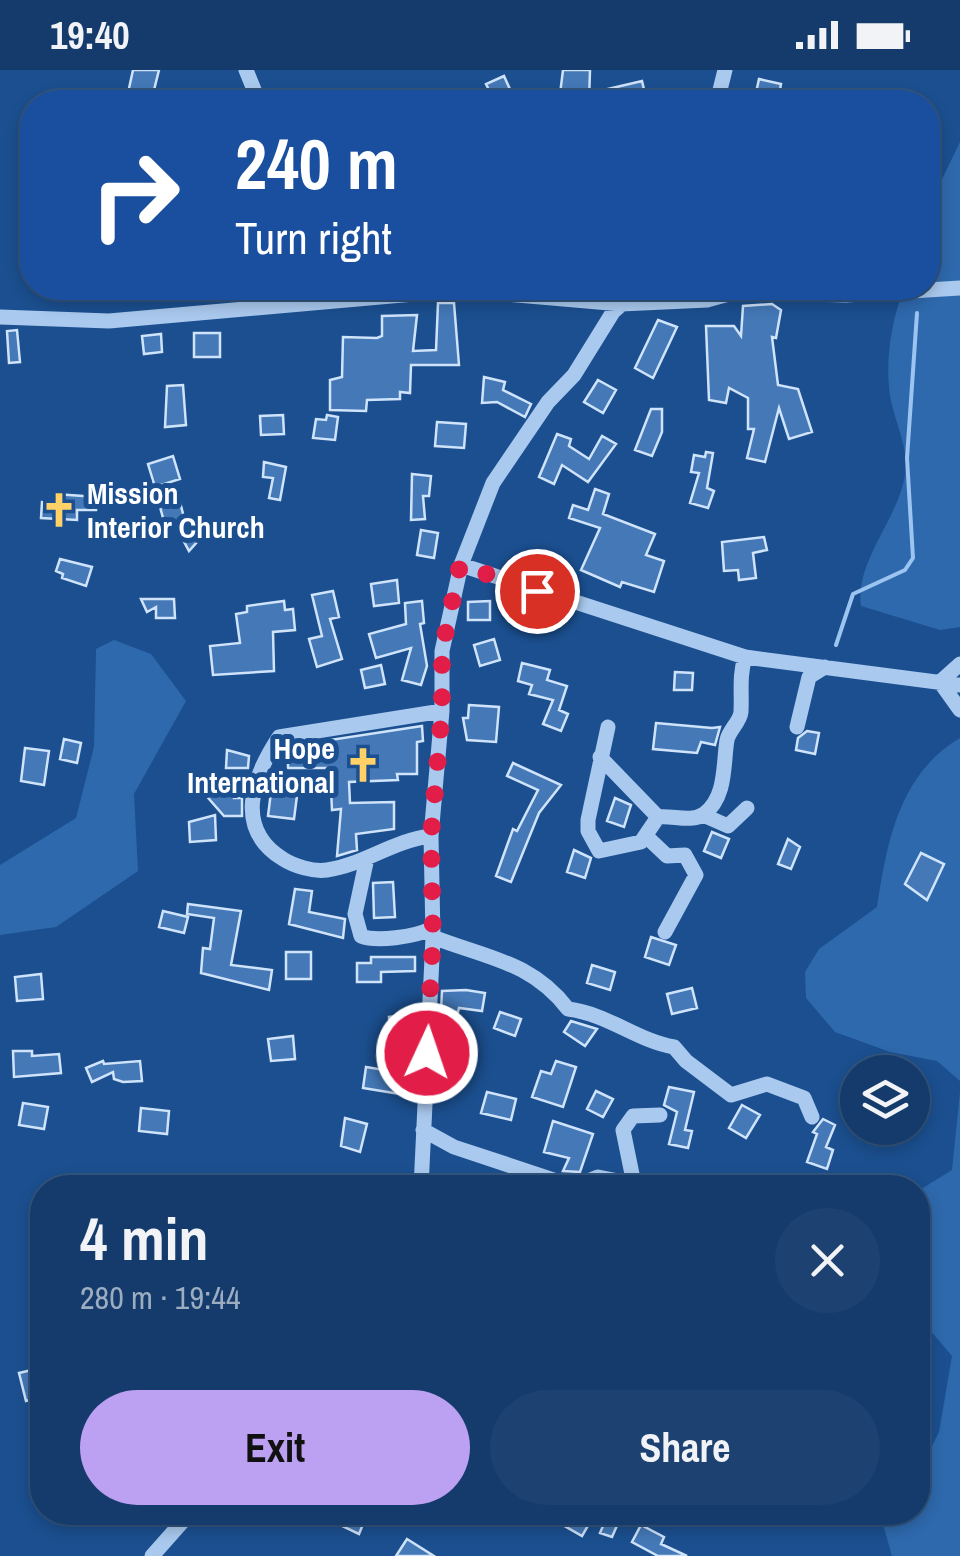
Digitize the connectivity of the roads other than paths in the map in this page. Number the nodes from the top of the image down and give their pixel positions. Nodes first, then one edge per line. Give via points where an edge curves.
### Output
1 (258, 300) edge
2 (585, 300) edge
3 (626, 300) edge
4 (707, 300) edge
5 (621, 304) junction
6 (0, 316) edge
7 (460, 565) junction
8 (745, 657) junction
9 (960, 664) edge
10 (824, 666) junction
11 (940, 682) junction
12 (960, 685) edge
13 (960, 710) edge
14 (442, 711) junction
15 (608, 727) dead end
16 (797, 727) dead end
17 (600, 757) junction
18 (747, 808) dead end
19 (703, 815) junction
20 (658, 816) junction
21 (431, 836) junction
22 (648, 838) junction
23 (366, 858) junction
24 (665, 932) dead end
25 (431, 933) junction
26 (660, 1115) dead end
27 (812, 1116) dead end
28 (423, 1130) junction
29 (421, 1175) edge
30 (536, 1175) edge
31 (632, 1175) edge
32 (180, 1525) edge
33 (152, 1556) edge

1 - 6 street via 109,322
2 - 5 street
3 - 5 street
4 - 5 street
5 - 7 street via 493,483
7 - 8 street
7 - 14 street via 442,650
8 - 10 street
8 - 19 street via 741,716 728,738 721,783
9 - 11 street
10 - 11 street
10 - 16 street via 810,677
11 - 12 street
11 - 13 street
14 - 21 street
14 - 23 street via 293,734 279,738 264,760 252,816 262,846 294,866 328,870
15 - 17 street
17 - 20 street
17 - 22 street via 588,831 599,851
18 - 19 street via 728,826
19 - 20 street
20 - 22 street
21 - 23 street
21 - 25 street
22 - 24 street via 666,856 685,855 696,875
23 - 25 street via 354,914 360,936
25 - 27 street via 468,951 488,952 550,985 568,1010 610,1019 674,1047 731,1095 767,1084 804,1098
25 - 28 street
26 - 31 street via 632,1116 623,1130
28 - 29 street
28 - 30 street
32 - 33 street

